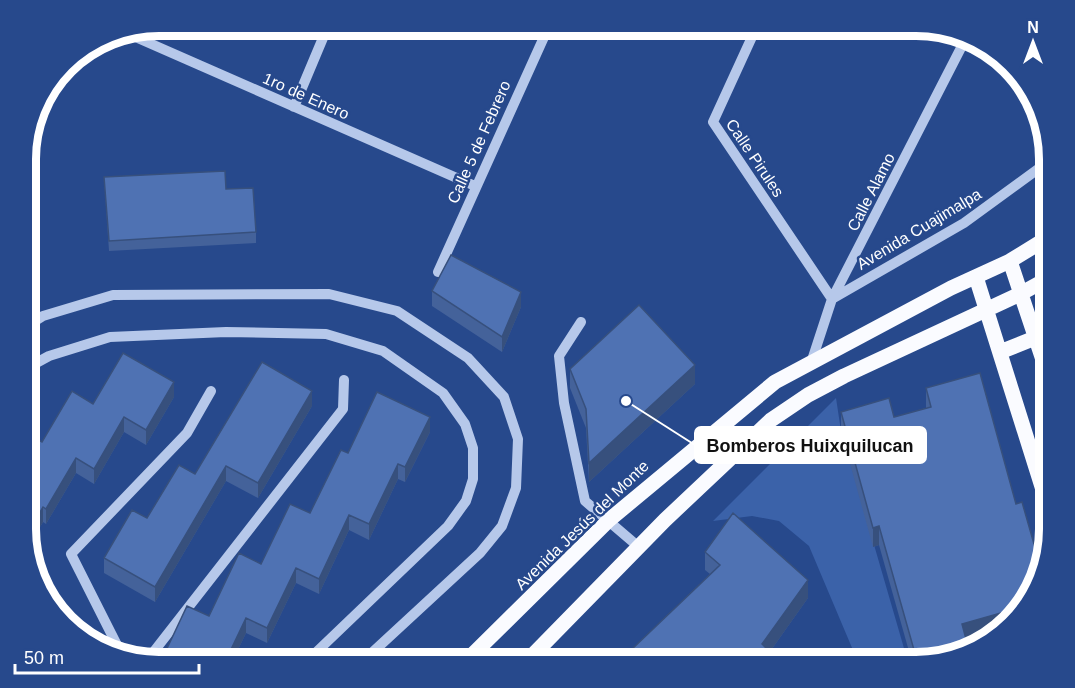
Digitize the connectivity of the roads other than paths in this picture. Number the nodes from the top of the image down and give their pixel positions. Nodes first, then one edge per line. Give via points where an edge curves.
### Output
1 (324, 36) edge
2 (544, 36) edge
3 (752, 36) edge
4 (134, 38) edge
5 (963, 45) edge
6 (294, 107) junction
7 (1039, 167) edge
8 (475, 186) junction
9 (1039, 243) edge
10 (1010, 261) junction
11 (438, 272) dead end
12 (976, 277) junction
13 (1039, 284) edge
14 (1020, 294) junction
15 (832, 299) junction
16 (986, 309) junction
17 (36, 320) edge
18 (581, 322) dead end
19 (1035, 338) junction
20 (1039, 349) edge
21 (1000, 352) junction
22 (812, 360) junction
23 (36, 363) edge
24 (344, 380) dead end
25 (211, 391) dead end
26 (1039, 477) edge
27 (609, 520) junction
28 (640, 548) junction
29 (117, 645) edge
30 (154, 652) edge
31 (316, 652) edge
32 (373, 652) edge
33 (475, 652) edge
34 (536, 652) edge

1 - 6 street
2 - 8 street, Calle 5 de Febrero
3 - 15 street, Calle Pirules via 713,122
4 - 6 street, 1ro de Enero
5 - 15 street, Calle Alamo
6 - 8 street, 1ro de Enero
7 - 15 street, Avenida Cuajimalpa via 964,223
8 - 11 street, Calle 5 de Febrero
9 - 10 main road, Avenida Jesús del Monte
10 - 12 main road, Avenida Jesús del Monte
10 - 14 main road
12 - 16 main road
12 - 22 main road, Avenida Jesús del Monte
13 - 14 main road
14 - 16 main road
14 - 19 main road
15 - 22 street, Calle Alamo
16 - 21 main road
16 - 28 main road via 808,395 771,420
17 - 32 street via 112,295 329,294 397,311 468,358 504,397 518,439 516,488 502,526 480,553
18 - 27 street via 559,356 564,403 585,501
19 - 20 main road
19 - 21 main road
21 - 26 main road
22 - 27 main road, Avenida Jesús del Monte via 731,415
23 - 31 street via 110,337 226,332 326,334 383,351 443,393 465,424 473,448 473,479 466,501 448,526
24 - 30 street via 343,409
25 - 29 street via 187,433 71,554
27 - 28 street
27 - 33 main road, Avenida Jesús del Monte
28 - 34 main road

